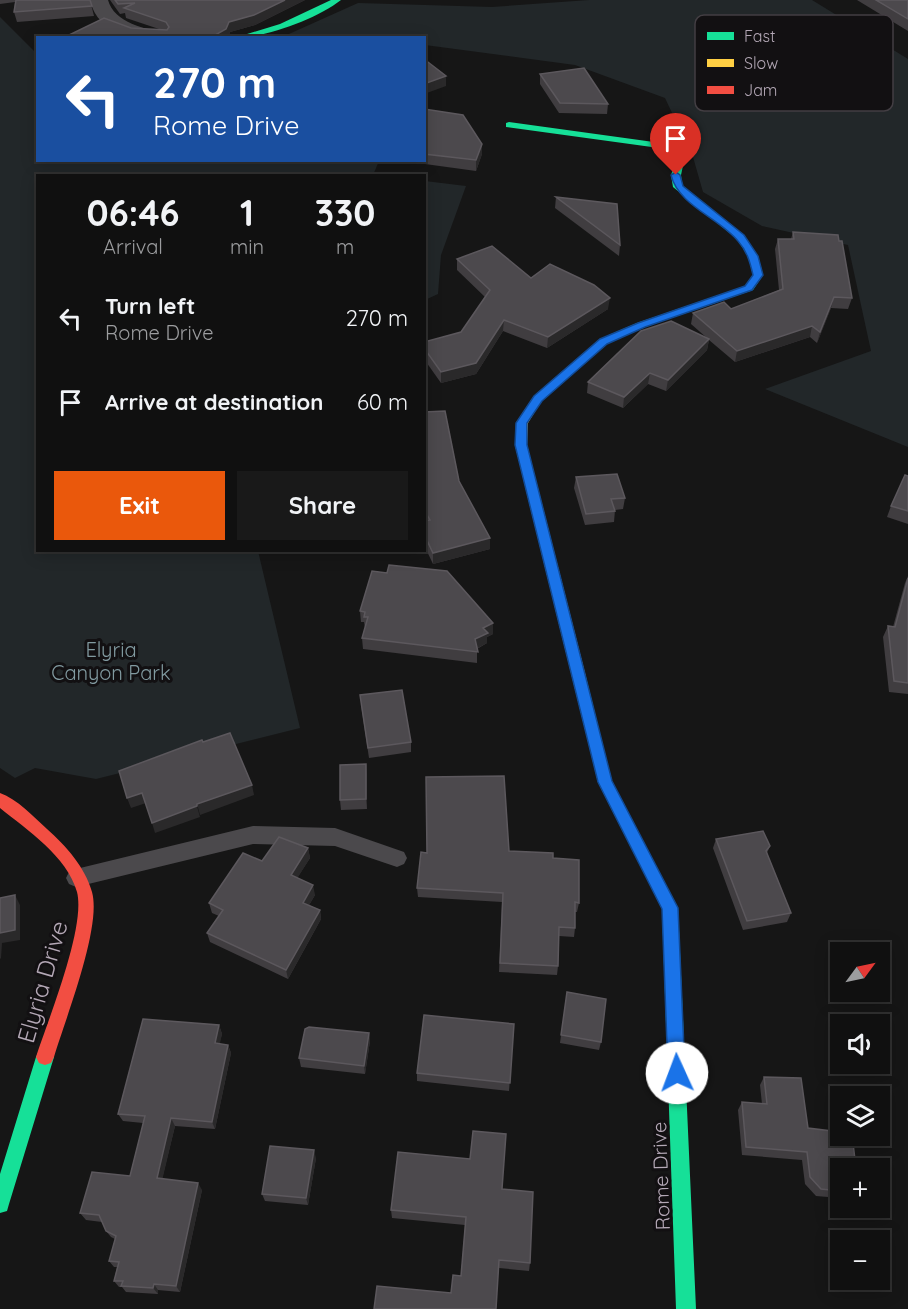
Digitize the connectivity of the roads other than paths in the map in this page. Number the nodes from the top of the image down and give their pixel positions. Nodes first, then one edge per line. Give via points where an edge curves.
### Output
1 (99, 0) edge
2 (337, 0) edge
3 (154, 36) edge
4 (246, 36) edge
5 (509, 125) dead end
6 (0, 800) edge
7 (398, 858) dead end
8 (76, 878) junction
9 (0, 1204) edge
10 (686, 1309) edge

1 - 3 street via 106,16 122,26
2 - 4 street via 283,26
5 - 10 street, Rome Drive via 661,146 675,152 681,161 676,175 678,187 740,237 753,256 758,275 749,288 604,341 538,398 522,423 521,445 605,782 670,908
6 - 8 street, Elyria Drive via 38,830
7 - 8 lane via 335,837 253,835
8 - 9 street, Elyria Drive via 86,895 84,931

